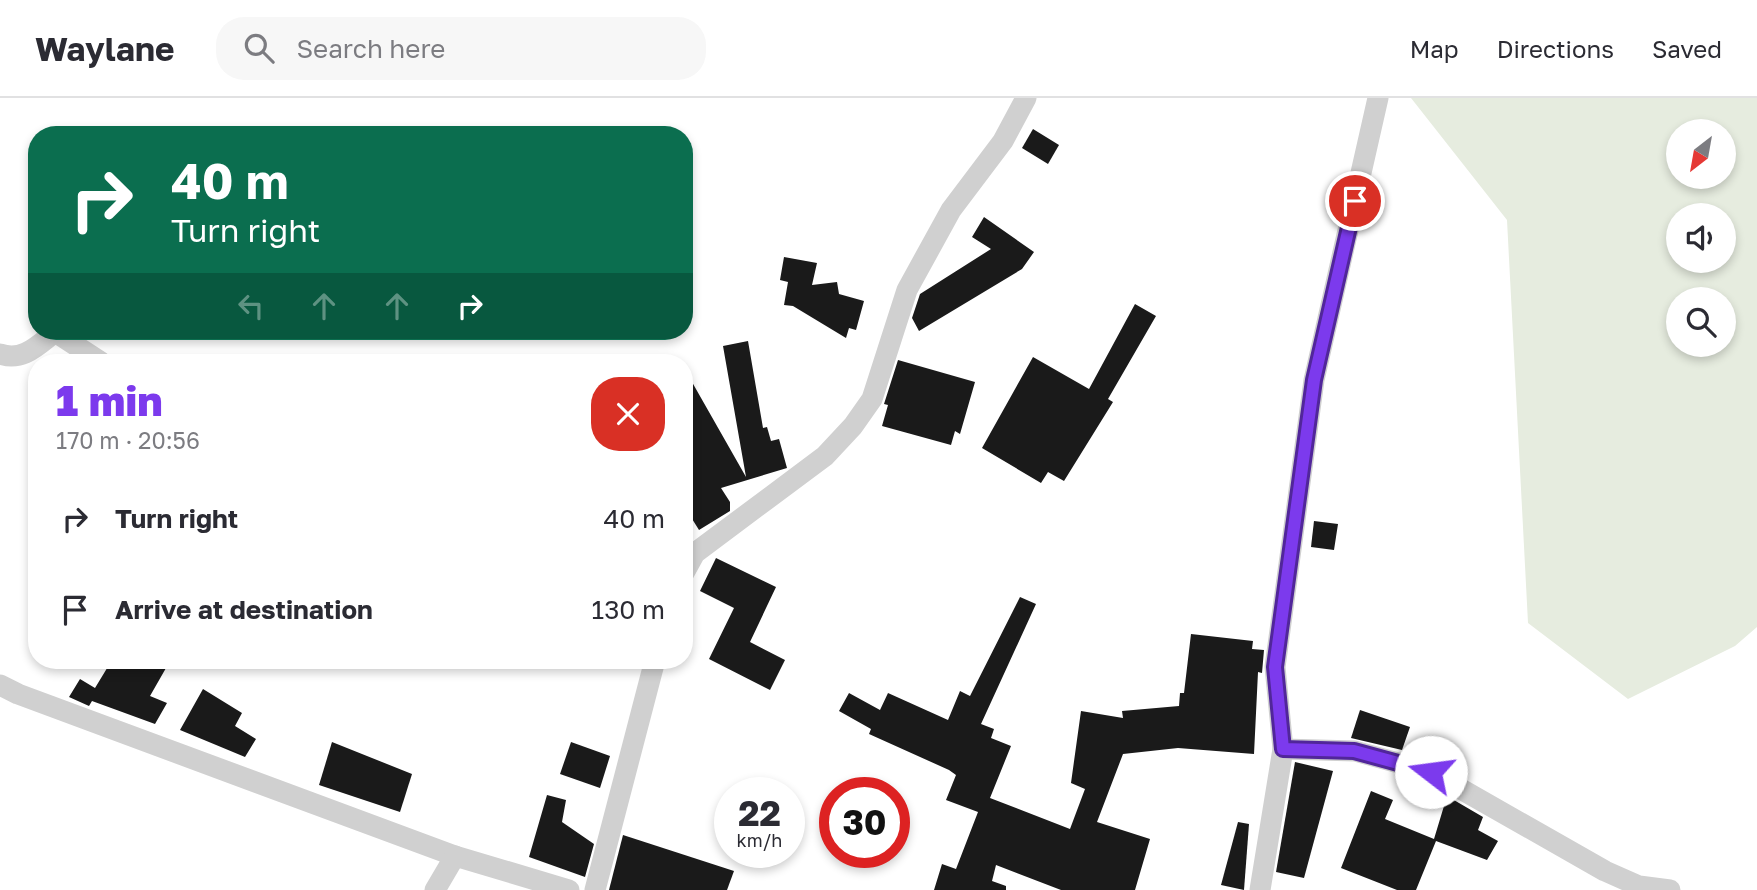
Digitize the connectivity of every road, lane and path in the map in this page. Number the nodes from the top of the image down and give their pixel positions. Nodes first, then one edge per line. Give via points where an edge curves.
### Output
1 (1026, 98) edge
2 (1378, 98) edge
3 (45, 340) edge
4 (67, 340) edge
5 (0, 354) edge
6 (89, 354) edge
7 (693, 557) edge
8 (653, 669) edge
9 (0, 684) edge
10 (1283, 749) junction
11 (454, 856) junction
12 (435, 890) edge
13 (569, 890) edge
14 (595, 890) edge
15 (1260, 890) edge
16 (1670, 890) edge

1 - 7 street via 1003,141 951,210 907,290 872,399 853,426 825,456
2 - 10 street via 1314,380 1275,667
3 - 5 street via 27,354 10,358
4 - 6 street
8 - 14 street
9 - 11 street
10 - 15 street
10 - 16 street via 1354,751 1431,772 1605,871 1639,886
11 - 12 street
11 - 13 street

